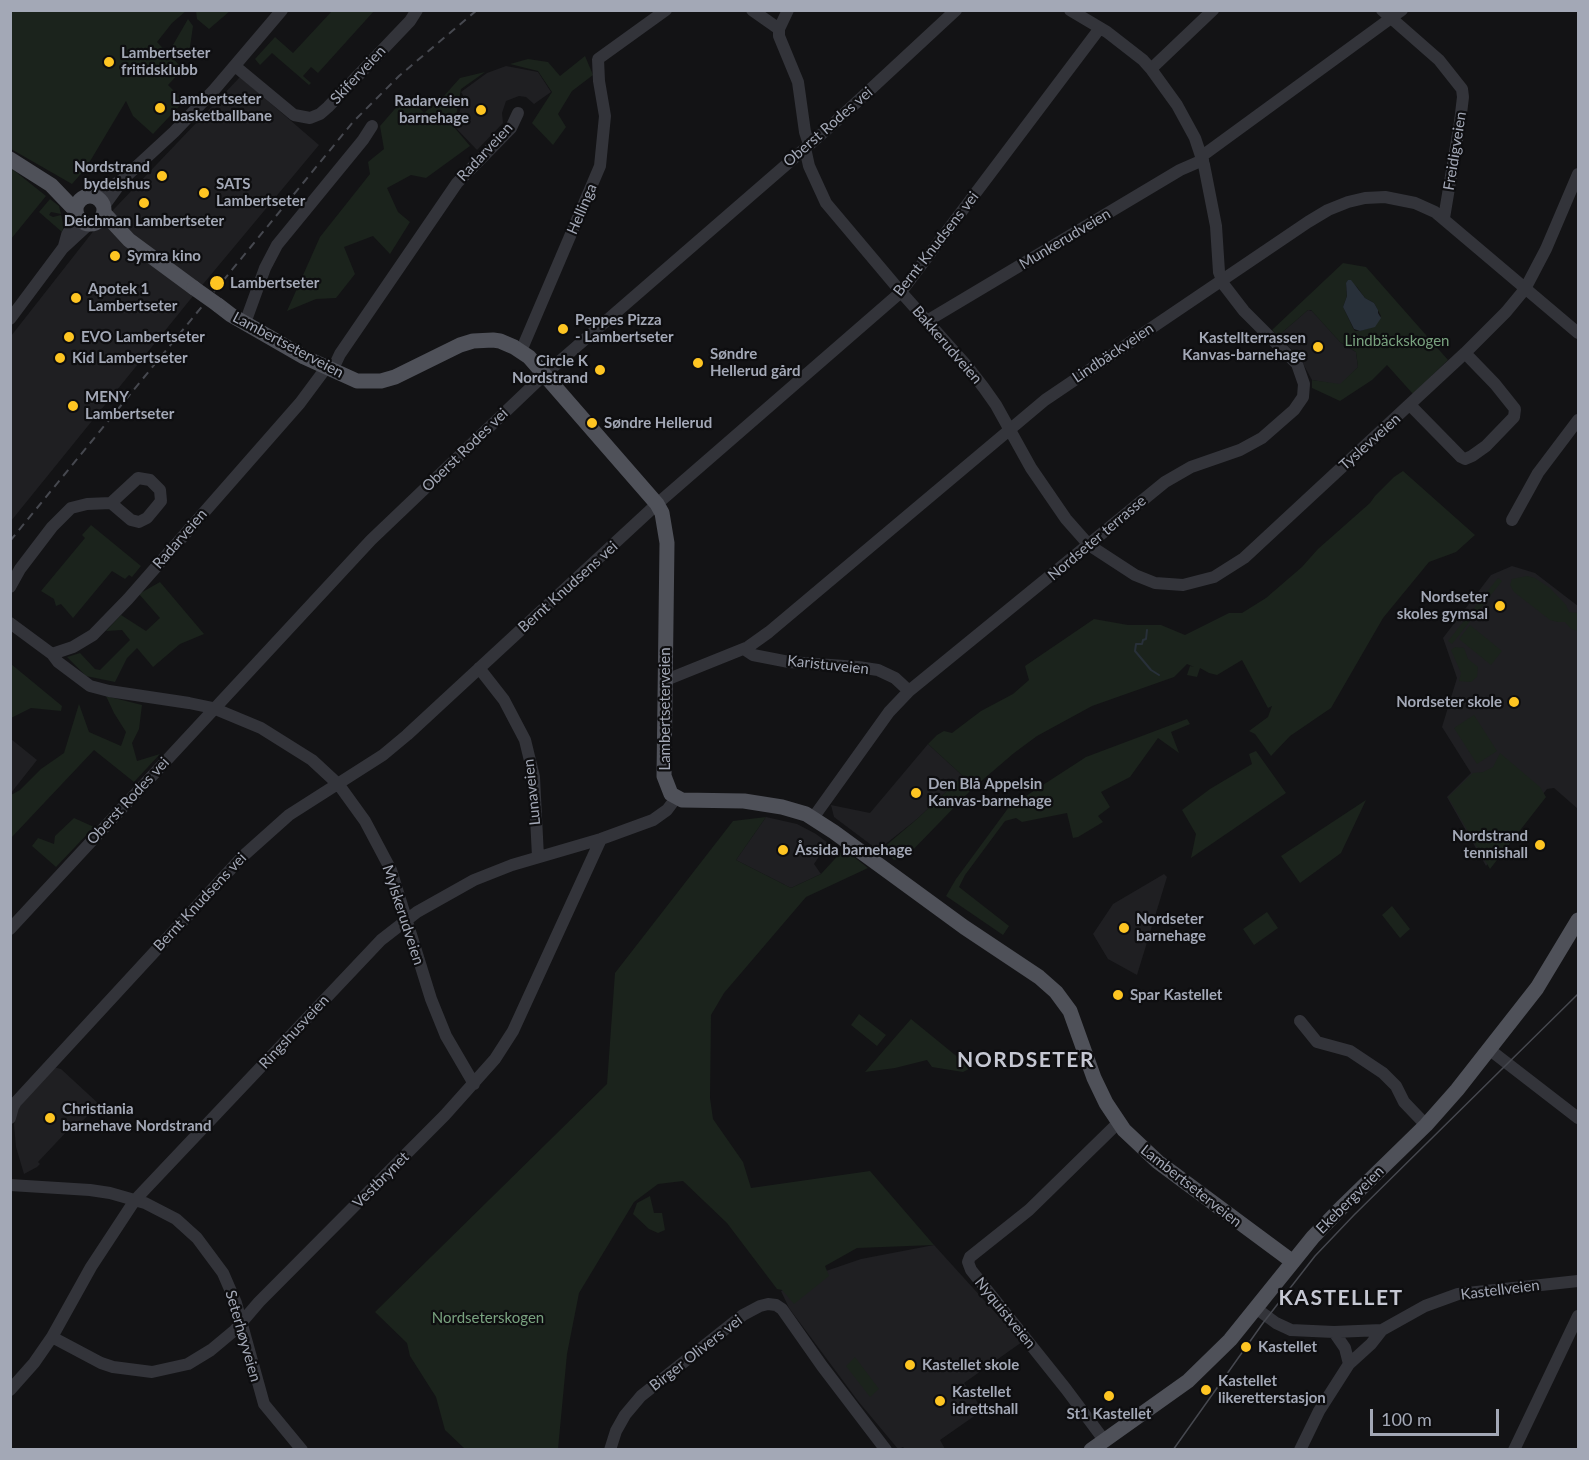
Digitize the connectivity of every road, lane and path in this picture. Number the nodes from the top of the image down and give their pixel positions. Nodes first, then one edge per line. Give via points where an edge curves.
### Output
1 (282, 10) edge
2 (417, 10) edge
3 (666, 10) edge
4 (752, 10) edge
5 (788, 10) edge
6 (956, 10) edge
7 (1070, 10) edge
8 (1212, 10) edge
9 (1392, 13) edge
10 (1100, 28) junction
11 (779, 29) junction
12 (235, 66) junction
13 (1151, 69) junction
14 (518, 113) dead end
15 (372, 126) dead end
16 (807, 146) junction
17 (1202, 158) junction
18 (10, 159) edge
19 (1578, 174) edge
20 (90, 211) junction
21 (1444, 218) junction
22 (1222, 279) junction
23 (1525, 289) junction
24 (901, 292) junction
25 (10, 320) edge
26 (927, 321) junction
27 (245, 323) junction
28 (1578, 333) edge
29 (521, 351) junction
30 (1466, 353) junction
31 (329, 369) junction
32 (545, 374) junction
33 (1410, 405) junction
34 (1578, 420) edge
35 (1009, 429) junction
36 (111, 503) dead end
37 (657, 504) junction
38 (1512, 520) dead end
39 (1089, 545) junction
40 (10, 587) edge
41 (10, 623) edge
42 (744, 649) junction
43 (52, 654) junction
44 (479, 668) junction
45 (666, 680) junction
46 (909, 691) junction
47 (213, 708) junction
48 (339, 785) junction
49 (676, 798) junction
50 (813, 818) junction
51 (601, 839) junction
52 (538, 857) junction
53 (407, 919) junction
54 (1578, 920) edge
55 (10, 928) edge
56 (1300, 1021) dead end
57 (1490, 1050) junction
58 (474, 1084) junction
59 (11, 1110) edge
60 (1578, 1118) edge
61 (1118, 1123) junction
62 (1426, 1125) junction
63 (10, 1185) edge
64 (135, 1200) junction
65 (1293, 1262) junction
66 (1578, 1281) edge
67 (1257, 1309) junction
68 (1578, 1316) edge
69 (243, 1322) junction
70 (1575, 1327) edge
71 (1382, 1330) junction
72 (1334, 1332) junction
73 (52, 1337) junction
74 (1348, 1364) junction
75 (10, 1390) edge
76 (1098, 1445) edge
77 (302, 1449) edge
78 (610, 1449) edge
79 (886, 1449) edge
80 (1300, 1449) edge
81 (1514, 1449) edge

1 - 12 street
2 - 12 street, Skiferveien via 328,107 310,118 294,116
3 - 29 street, Hellinga via 598,59 605,116 600,165
4 - 11 street
5 - 11 street
6 - 16 street, Oberst Rodes vei
7 - 10 street
8 - 13 street
9 - 17 street, Munkerudveien
9 - 21 street, Freidigveien via 1439,60 1463,94
10 - 13 street
10 - 24 street, Bernt Knudsens vei
11 - 16 street, Bakkerudveien via 798,82
12 - 20 street via 192,114
13 - 17 street via 1180,110
14 - 31 street, Radarveien via 511,128 457,183
15 - 27 street via 277,245
16 - 24 street, Bakkerudveien via 809,166 826,203
16 - 32 street, Oberst Rodes vei
17 - 22 street via 1212,200
17 - 26 street, Munkerudveien
18 - 20 main road, Lambertseterveien
19 - 23 street, Tyslevveien
20 - 25 street via 68,235 63,248
20 - 27 main road, Lambertseterveien, bridge
21 - 22 street, Lindbäckveien via 1416,203 1385,197 1356,200 1328,210
21 - 23 street, Lindbäckveien
22 - 35 street, Lindbäckveien
22 - 39 street, Nordseter terrasse via 1244,311 1297,364 1304,384 1303,397 1262,438 1172,477
23 - 28 street, Lindbäckveien
23 - 30 street, Tyslevveien
24 - 26 street, Bakkerudveien
24 - 37 street, Bernt Knudsens vei
26 - 35 street, Bakkerudveien via 984,388
27 - 31 main road, Lambertseterveien
29 - 31 main road, Lambertseterveien via 493,340 473,341 381,381 357,381
29 - 32 main road, Lambertseterveien
30 - 33 street, Tyslevveien
30 - 33 street via 1515,409 1514,417 1486,446 1472,456 1461,457
31 - 43 street, Radarveien via 111,618 88,639
32 - 37 main road, Lambertseterveien
32 - 47 street, Oberst Rodes vei via 347,563
33 - 39 street, Tyslevveien via 1244,558 1214,577 1183,585 1155,583 1135,576
34 - 38 street via 1538,472
35 - 39 street, Bakkerudveien via 1031,468
35 - 42 street, Lindbäckveien
36 - 40 street via 78,506 64,514
37 - 44 street, Bernt Knudsens vei
37 - 45 main road, Lambertseterveien via 667,536
39 - 46 street, Nordseter terrasse
41 - 43 street
42 - 45 street, Lindbäckveien
42 - 46 street, Karistuveien via 753,655 789,662 878,670
43 - 47 street, Mylskerudveien via 90,686
44 - 48 street, Bernt Knudsens vei via 383,755
44 - 52 street, Lunaveien via 504,700 525,740 534,777
45 - 49 main road, Lambertseterveien via 664,776
46 - 50 street, Nordseter terrasse via 889,712
47 - 48 street, Mylskerudveien via 282,739
47 - 55 street, Oberst Rodes vei
48 - 53 street, Mylskerudveien via 385,858
48 - 59 street, Bernt Knudsens vei via 289,815 242,857
49 - 50 main road, Lambertseterveien via 765,804
49 - 51 street, Ringshusveien via 668,810 653,820
50 - 61 main road, Lambertseterveien via 1049,984 1070,1011 1094,1078
51 - 52 street, Ringshusveien
51 - 58 street, Vestbrynet via 513,1031
52 - 53 street, Ringshusveien via 474,880
53 - 58 street, Mylskerudveien via 430,999
53 - 64 street, Ringshusveien via 370,951
54 - 57 main road, Ekebergveien via 1543,978
56 - 62 street via 1317,1042 1350,1051 1383,1073
57 - 60 street
57 - 62 main road, Ekebergveien
58 - 69 street, Vestbrynet
61 - 65 main road, Lambertseterveien via 1158,1162
61 - 76 street, Nyquistveien via 1029,1210 968,1262 1066,1389
62 - 65 main road, Ekebergveien via 1338,1210
63 - 64 street, Seterhøyveien via 90,1190
64 - 69 street, Seterhøyveien via 163,1211 197,1238 223,1273
64 - 73 street, Ringshusveien
65 - 67 main road, Ekebergveien
66 - 71 street, Kastellveien via 1458,1294 1425,1306
67 - 72 street, Kastellveien via 1292,1330
67 - 76 main road, Ekebergveien via 1198,1373
68 - 70 street
69 - 73 street, Vestbrynet via 199,1358 153,1372 113,1368
69 - 77 street, Seterhøyveien via 264,1404
70 - 81 street
71 - 72 street, Kastellveien
71 - 74 street
72 - 74 street via 1345,1348
73 - 75 street, Ringshusveien
74 - 80 street
78 - 79 street, Birger Olivers vei via 625,1415 641,1396 734,1322 768,1304 782,1309

